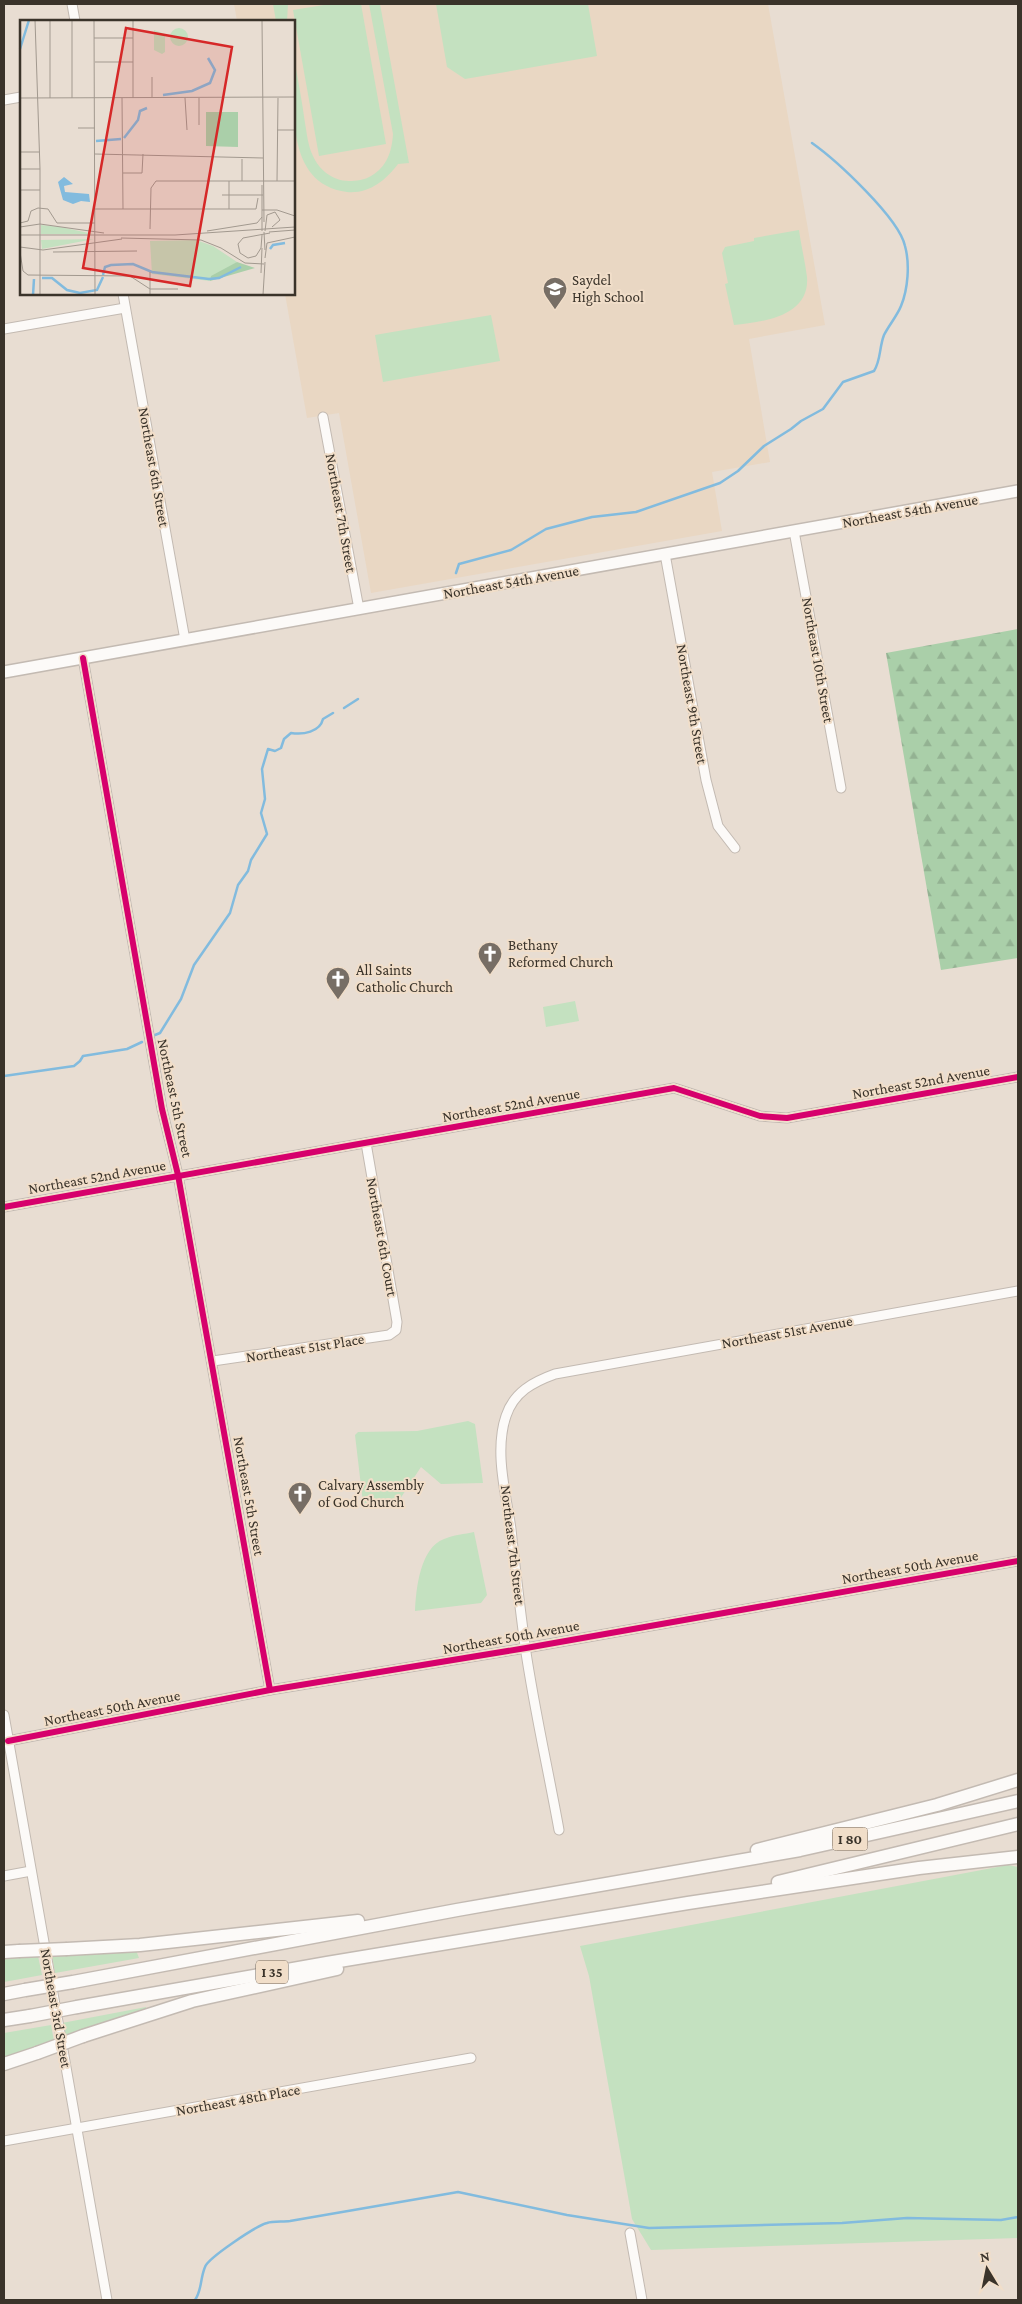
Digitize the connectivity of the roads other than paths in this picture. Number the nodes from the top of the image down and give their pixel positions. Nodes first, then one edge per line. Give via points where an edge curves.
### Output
1 (72, 4) edge
2 (75, 20) edge
3 (20, 97) edge
4 (4, 100) edge
5 (123, 295) edge
6 (125, 308) junction
7 (4, 329) edge
8 (323, 417) dead end
9 (1018, 491) edge
10 (794, 531) junction
11 (665, 554) junction
12 (358, 609) junction
13 (185, 640) junction
14 (83, 658) junction
15 (4, 672) edge
16 (841, 788) dead end
17 (735, 848) dead end
18 (1018, 1078) edge
19 (366, 1144) junction
20 (178, 1175) junction
21 (4, 1206) edge
22 (1018, 1291) edge
23 (396, 1330) joint
24 (213, 1361) junction
25 (555, 1374) joint
26 (1018, 1561) edge
27 (526, 1648) junction
28 (270, 1690) junction
29 (4, 1715) edge
30 (8, 1741) junction
31 (1018, 1780) edge
32 (1018, 1801) edge
33 (1018, 1824) edge
34 (559, 1830) dead end
35 (1018, 1857) edge
36 (680, 1871) junction
37 (30, 1872) junction
38 (4, 1876) edge
39 (688, 1903) junction
40 (457, 1910) junction
41 (467, 1940) junction
42 (4, 1952) edge
43 (4, 1994) edge
44 (4, 2020) edge
45 (471, 2058) dead end
46 (4, 2064) edge
47 (77, 2128) junction
48 (4, 2141) edge
49 (630, 2233) dead end
50 (107, 2300) edge
51 (642, 2300) edge

1 - 2 street
3 - 4 street
5 - 6 street, Northeast 6th Street
6 - 7 street
6 - 13 street, Northeast 6th Street
8 - 12 street, Northeast 7th Street
9 - 10 main road, Northeast 54th Avenue
10 - 11 main road, Northeast 54th Avenue
10 - 16 street, Northeast 10th Street
11 - 12 main road, Northeast 54th Avenue
11 - 17 street, Northeast 9th Street via 706,780 718,826
12 - 13 main road, Northeast 54th Avenue
13 - 14 main road, Northeast 54th Avenue
14 - 15 main road, Northeast 54th Avenue
14 - 20 street, Northeast 5th Street via 162,1110
18 - 19 street, Northeast 52nd Avenue via 787,1118 760,1116 674,1088
19 - 20 street, Northeast 52nd Avenue
19 - 23 street, Northeast 6th Court
20 - 21 street, Northeast 52nd Avenue
20 - 24 street, Northeast 5th Street
22 - 25 street, Northeast 51st Avenue
23 - 24 street, Northeast 51st Place via 390,1335
24 - 28 street, Northeast 5th Street
25 - 27 street, Northeast 7th Street via 522,1390 506,1415 502,1430 503,1466
26 - 27 street, Northeast 50th Avenue
27 - 28 street, Northeast 50th Avenue
27 - 34 street, Northeast 7th Street
28 - 30 street, Northeast 50th Avenue
29 - 30 street, Northeast 3rd Street
30 - 37 street, Northeast 3rd Street
31 - 36 highway via 937,1805
32 - 36 highway, I 80 via 800,1850
33 - 39 highway, I 35
35 - 39 highway
36 - 40 highway, I 80
37 - 38 street
37 - 47 street, Northeast 3rd Street
39 - 41 highway, I 35
40 - 42 highway, bridge via 140,1944
40 - 43 highway, I 80, bridge
41 - 44 highway, I 35, bridge
41 - 46 highway, bridge via 192,2001
45 - 47 street, Northeast 48th Place
47 - 48 street, Northeast 48th Place
47 - 50 street, Northeast 3rd Street
49 - 51 street

